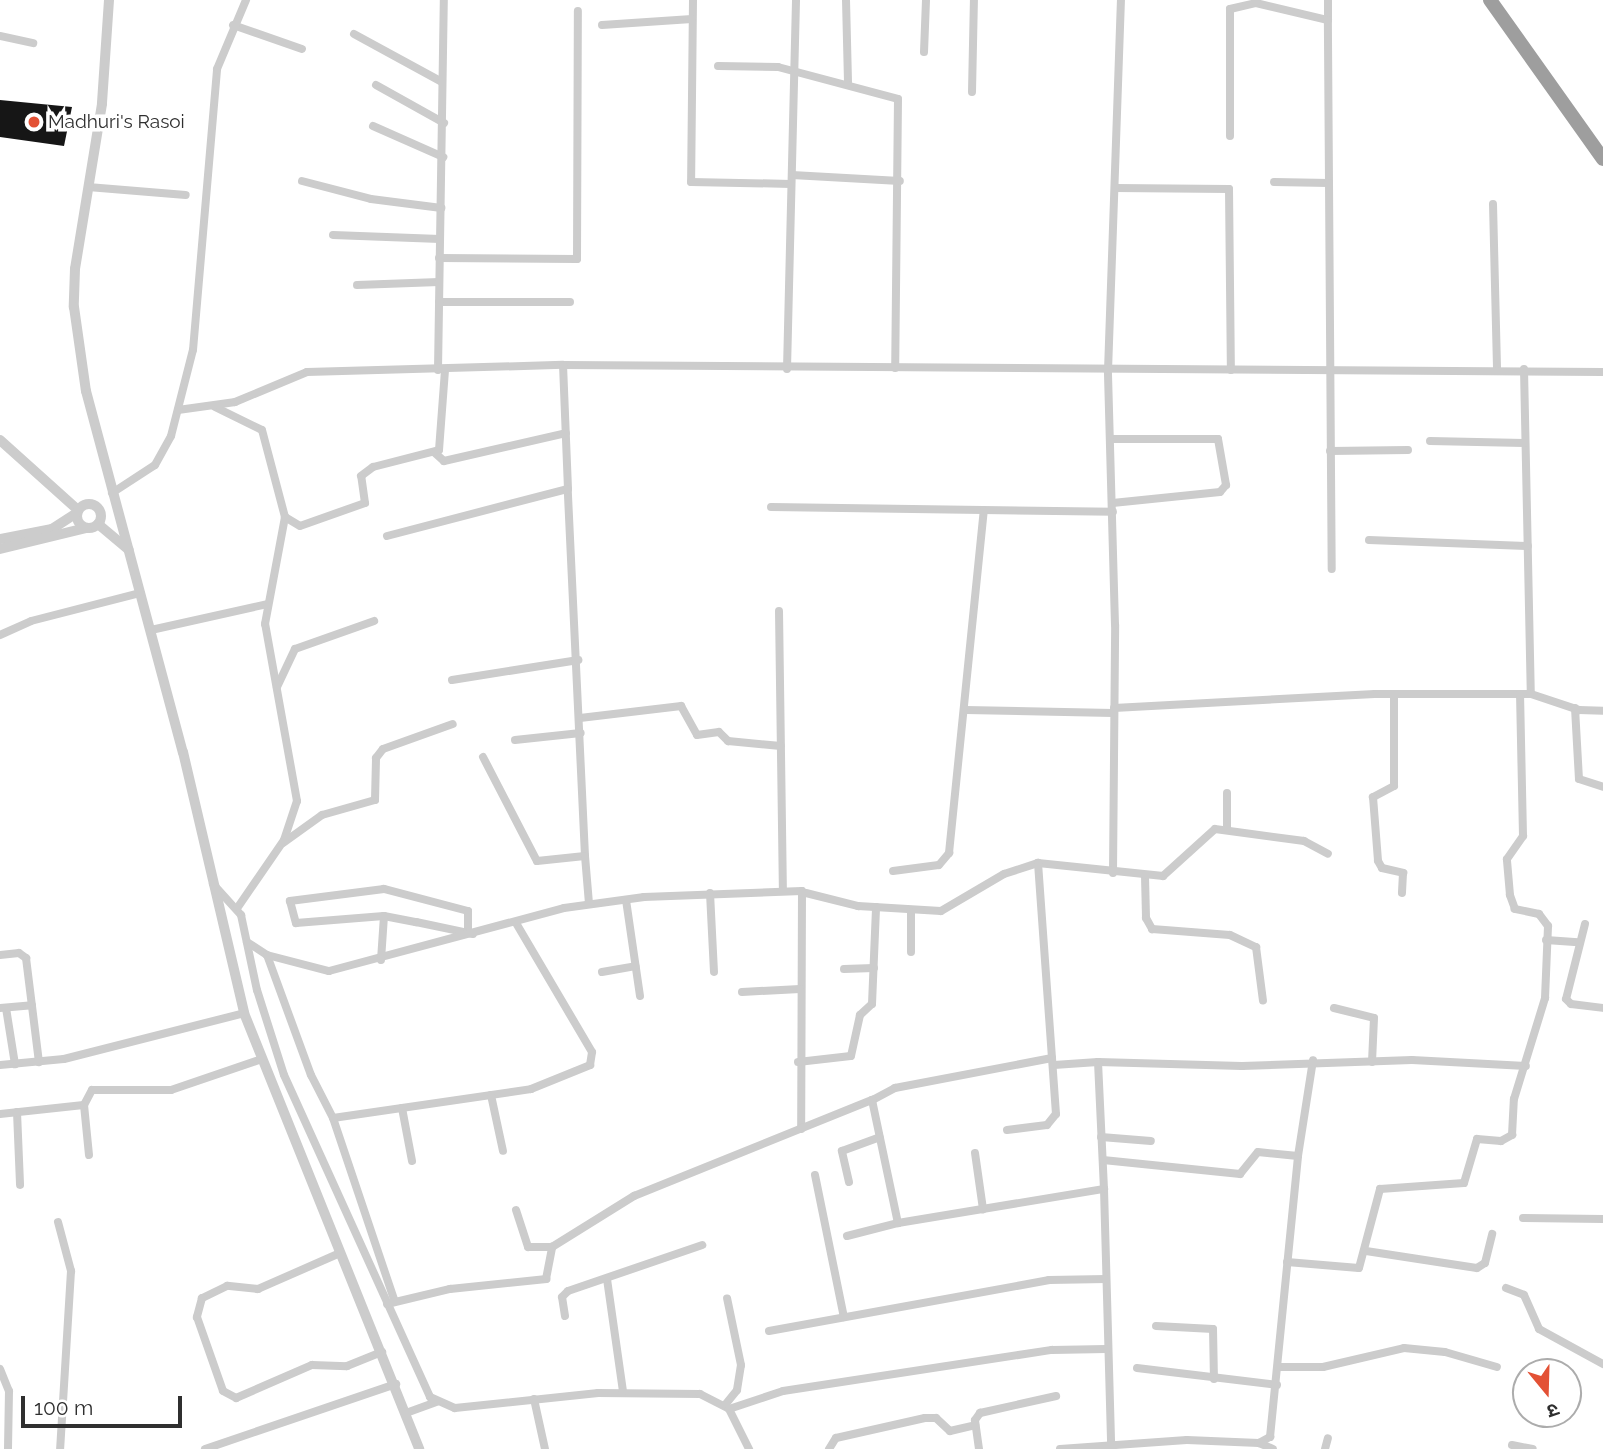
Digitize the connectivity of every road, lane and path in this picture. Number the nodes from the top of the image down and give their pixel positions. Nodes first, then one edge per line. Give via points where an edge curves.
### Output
1 (109, 0) edge
2 (246, 0) edge
3 (444, 0) edge
4 (693, 0) edge
5 (796, 0) edge
6 (846, 0) edge
7 (926, 0) edge
8 (974, 0) edge
9 (1121, 0) edge
10 (1328, 0) edge
11 (1490, 0) edge
12 (578, 11) dead end
13 (692, 19) junction
14 (1328, 20) junction
15 (602, 24) dead end
16 (233, 25) junction
17 (354, 34) dead end
18 (0, 36) edge
19 (33, 43) dead end
20 (302, 49) dead end
21 (924, 52) dead end
22 (718, 66) dead end
23 (797, 74) junction
24 (442, 82) junction
25 (848, 82) junction
26 (376, 85) dead end
27 (972, 92) dead end
28 (444, 123) junction
29 (373, 127) dead end
30 (1230, 136) dead end
31 (443, 157) junction
32 (1603, 159) edge
33 (792, 179) junction
34 (302, 181) dead end
35 (900, 181) junction
36 (1274, 182) dead end
37 (1329, 183) junction
38 (88, 187) junction
39 (1115, 188) junction
40 (186, 195) dead end
41 (1493, 204) dead end
42 (441, 208) junction
43 (333, 235) dead end
44 (440, 239) junction
45 (439, 258) junction
46 (439, 282) junction
47 (357, 285) dead end
48 (439, 302) junction
49 (570, 302) dead end
50 (563, 365) junction
51 (895, 368) junction
52 (786, 369) junction
53 (1497, 369) junction
54 (1524, 369) junction
55 (442, 370) junction
56 (1231, 370) junction
57 (1334, 370) junction
58 (1108, 371) junction
59 (1603, 372) edge
60 (214, 407) junction
61 (178, 410) junction
62 (566, 433) junction
63 (1111, 439) junction
64 (0, 440) edge
65 (1430, 441) dead end
66 (1524, 443) junction
67 (1408, 450) dead end
68 (1330, 451) junction
69 (435, 453) junction
70 (568, 489) junction
71 (112, 493) junction
72 (1113, 507) junction
73 (771, 508) dead end
74 (100, 509) junction
75 (77, 511) junction
76 (984, 511) junction
77 (285, 517) junction
78 (99, 524) junction
79 (86, 528) junction
80 (387, 536) dead end
81 (0, 539) edge
82 (1369, 540) dead end
83 (1528, 546) junction
84 (0, 549) edge
85 (129, 550) junction
86 (1332, 569) dead end
87 (140, 593) junction
88 (267, 604) junction
89 (779, 611) dead end
90 (374, 621) dead end
91 (151, 630) junction
92 (0, 633) edge
93 (578, 660) junction
94 (452, 680) dead end
95 (277, 688) junction
96 (1394, 694) junction
97 (1520, 694) junction
98 (1531, 694) junction
99 (1575, 708) junction
100 (966, 710) junction
101 (1114, 711) junction
102 (1603, 711) edge
103 (580, 718) junction
104 (453, 724) dead end
105 (581, 733) junction
106 (515, 740) dead end
107 (781, 746) junction
108 (483, 757) dead end
109 (1603, 787) edge
110 (1227, 793) dead end
111 (1227, 830) junction
112 (280, 845) junction
113 (1328, 854) dead end
114 (585, 856) junction
115 (1038, 863) junction
116 (893, 871) dead end
117 (1113, 873) junction
118 (1145, 876) junction
119 (213, 884) junction
120 (783, 889) junction
121 (709, 893) junction
122 (806, 893) junction
123 (1402, 893) dead end
124 (626, 900) junction
125 (589, 904) junction
126 (238, 907) junction
127 (876, 908) junction
128 (911, 912) junction
129 (384, 916) junction
130 (516, 923) junction
131 (1585, 924) dead end
132 (472, 934) junction
133 (1546, 940) junction
134 (1578, 942) junction
135 (247, 943) junction
136 (911, 952) dead end
137 (0, 955) edge
138 (267, 955) junction
139 (381, 960) junction
140 (635, 966) junction
141 (874, 968) junction
142 (844, 969) dead end
143 (602, 972) dead end
144 (715, 972) dead end
145 (800, 989) junction
146 (742, 992) dead end
147 (639, 996) dead end
148 (1263, 1001) dead end
149 (32, 1005) junction
150 (3, 1008) edge
151 (1334, 1008) dead end
152 (1603, 1008) edge
153 (244, 1013) junction
154 (260, 1060) junction
155 (1313, 1060) junction
156 (1053, 1061) junction
157 (39, 1062) junction
158 (798, 1062) junction
159 (1098, 1062) junction
160 (1372, 1062) junction
161 (15, 1064) junction
162 (0, 1065) edge
163 (1526, 1066) junction
164 (491, 1095) junction
165 (872, 1100) junction
166 (84, 1105) junction
167 (401, 1108) junction
168 (17, 1112) junction
169 (0, 1114) edge
170 (333, 1118) junction
171 (801, 1129) junction
172 (1007, 1130) dead end
173 (880, 1137) junction
174 (1101, 1137) junction
175 (1151, 1141) dead end
176 (503, 1151) dead end
177 (975, 1153) dead end
178 (89, 1155) dead end
179 (1297, 1156) junction
180 (1103, 1160) junction
181 (412, 1161) dead end
182 (815, 1175) dead end
183 (849, 1182) dead end
184 (20, 1185) dead end
185 (1104, 1189) junction
186 (984, 1209) junction
187 (516, 1210) dead end
188 (1523, 1218) dead end
189 (1603, 1219) edge
190 (58, 1222) dead end
191 (898, 1223) junction
192 (1492, 1234) dead end
193 (847, 1236) dead end
194 (702, 1245) dead end
195 (552, 1247) junction
196 (1366, 1251) junction
197 (340, 1253) junction
198 (1287, 1262) junction
199 (607, 1279) junction
200 (1106, 1279) junction
201 (1506, 1288) dead end
202 (727, 1298) dead end
203 (391, 1303) junction
204 (565, 1316) dead end
205 (844, 1317) junction
206 (1156, 1326) dead end
207 (769, 1331) dead end
208 (1106, 1349) junction
209 (382, 1352) junction
210 (1603, 1364) edge
211 (1278, 1367) junction
212 (1497, 1367) dead end
213 (1137, 1368) dead end
214 (0, 1369) edge
215 (1214, 1379) junction
216 (396, 1384) junction
217 (1277, 1385) junction
218 (623, 1392) junction
219 (1056, 1396) dead end
220 (534, 1399) junction
221 (437, 1402) junction
222 (727, 1407) junction
223 (406, 1413) junction
224 (4, 1415) edge
225 (975, 1425) junction
226 (1328, 1438) dead end
227 (1259, 1443) junction
228 (1111, 1444) junction
229 (1227, 1445) edge
230 (1511, 1445) dead end
231 (1090, 1448) edge
232 (8, 1449) edge
233 (60, 1449) edge
234 (205, 1449) edge
235 (419, 1449) edge
236 (545, 1449) edge
237 (749, 1449) edge
238 (829, 1449) edge
239 (979, 1449) edge
240 (1060, 1449) edge
241 (1273, 1449) edge
242 (1325, 1449) edge
243 (1533, 1449) edge

1 - 38 street via 108,59
2 - 16 street
3 - 24 street
4 - 13 street
5 - 23 street
6 - 25 street
7 - 21 street
8 - 27 street
9 - 39 street
10 - 14 street
11 - 32 highway
12 - 45 street via 578,257
13 - 15 street
13 - 33 street via 691,182
14 - 30 street via 1256,3 1230,9
14 - 37 street
16 - 20 street
16 - 61 street via 217,69 193,350
17 - 24 street
18 - 19 street
22 - 23 street via 774,66
23 - 25 street
23 - 33 street
24 - 28 street
25 - 35 street via 898,99
26 - 28 street
28 - 31 street
29 - 31 street
31 - 42 street
33 - 35 street
33 - 52 street
34 - 42 street via 371,199
35 - 51 street
36 - 37 street
37 - 57 street
38 - 40 street
38 - 71 street via 74,307 86,391
39 - 56 street via 1229,188
39 - 58 street
41 - 53 street
42 - 44 street
43 - 44 street
44 - 45 street
45 - 46 street
46 - 47 street
46 - 48 street
48 - 49 street
48 - 55 street
50 - 52 street
50 - 55 street
50 - 62 street
51 - 52 street
51 - 58 street
53 - 54 street
53 - 57 street
54 - 59 street
54 - 66 street
55 - 60 street via 307,372
55 - 69 street via 440,447
56 - 57 street
56 - 58 street
57 - 68 street
58 - 63 street
60 - 61 street
60 - 77 street via 256,425 267,437
61 - 71 street via 155,466
62 - 69 street via 444,460
62 - 70 street
63 - 72 street
63 - 72 street via 1218,439 1226,485 1220,492
64 - 75 street
65 - 66 street
66 - 83 street
67 - 68 street
68 - 86 street
69 - 77 street via 388,461 365,472 362,482 367,500 361,505 300,526
70 - 80 street
70 - 93 street
71 - 74 street
71 - 85 street
72 - 76 street
72 - 101 street
73 - 76 street
74 - 75 street via 91,503
74 - 78 street
75 - 79 street
75 - 81 street via 52,529
76 - 100 street
77 - 88 street
78 - 79 street
78 - 85 street
79 - 84 street
82 - 83 street
83 - 98 street
85 - 87 street
87 - 91 street
87 - 92 street
88 - 91 street
88 - 95 street via 266,633
89 - 107 street
90 - 95 street via 295,649
91 - 119 street
93 - 94 street
93 - 103 street
95 - 112 street via 297,802
96 - 97 street
96 - 101 street
96 - 123 street via 1394,786 1373,797 1378,861 1382,868 1403,873
97 - 98 street
97 - 133 street via 1523,836 1507,859 1510,895 1518,912 1543,917
98 - 99 street
99 - 102 street
99 - 109 street via 1579,779
100 - 101 street
100 - 116 street via 948,858 932,867
101 - 117 street
103 - 105 street
103 - 107 street via 681,706 693,733 719,732 728,741
104 - 112 street via 383,750 376,758 375,800 322,815
105 - 106 street
105 - 114 street
107 - 120 street
108 - 114 street via 537,861
110 - 111 street
111 - 113 street via 1304,841
111 - 118 street via 1204,834 1171,872
112 - 126 street
114 - 125 street
115 - 117 street
115 - 128 street via 1004,874 954,906
115 - 156 street
117 - 118 street
118 - 148 street via 1146,918 1152,929 1230,935 1255,947
119 - 126 street
119 - 153 street
120 - 121 street
120 - 122 street
121 - 124 street
121 - 144 street
122 - 127 street
122 - 145 street
124 - 125 street
124 - 140 street
125 - 130 street
126 - 135 street
127 - 128 street
127 - 141 street
128 - 136 street
129 - 132 street
129 - 132 street via 296,923 290,901 384,889 468,911
129 - 139 street
130 - 132 street
130 - 164 street via 594,1058 590,1065 543,1085
131 - 134 street
132 - 139 street
133 - 134 street
133 - 163 street via 1546,992 1529,1036
134 - 152 street via 1566,999 1571,1004
135 - 138 street
135 - 203 street via 284,1075
137 - 149 street via 23,954
138 - 139 street via 316,971
138 - 170 street via 311,1076
140 - 143 street
140 - 147 street
141 - 142 street
141 - 158 street via 872,1003 860,1015 851,1056
145 - 146 street
145 - 158 street
149 - 150 street
149 - 157 street
150 - 161 street
151 - 160 street via 1374,1018
153 - 154 street
153 - 157 street
154 - 166 street via 171,1090 92,1090
154 - 197 street
155 - 159 street via 1242,1066
155 - 160 street
155 - 179 street
156 - 159 street
156 - 165 street via 895,1088
156 - 172 street via 1055,1119 1046,1125
157 - 161 street
158 - 171 street
159 - 174 street
160 - 163 street
161 - 162 street
163 - 196 street via 1510,1138 1477,1139 1464,1183 1380,1189
164 - 167 street
164 - 176 street
165 - 171 street
165 - 173 street
166 - 168 street
166 - 178 street
167 - 170 street
167 - 181 street
168 - 169 street
168 - 184 street
170 - 203 street
171 - 195 street via 634,1196
173 - 183 street via 842,1152
173 - 191 street
174 - 175 street
174 - 180 street
177 - 186 street
179 - 180 street via 1258,1152 1240,1174
179 - 198 street
180 - 185 street
182 - 205 street
185 - 186 street
185 - 200 street
186 - 191 street
187 - 195 street via 528,1247
188 - 189 street
190 - 233 street via 71,1271
191 - 193 street
192 - 196 street via 1485,1263 1477,1268 1401,1261
194 - 199 street
195 - 203 street via 549,1276 540,1281 450,1289
196 - 198 street via 1362,1265 1354,1270
197 - 209 street
197 - 209 street via 258,1289 227,1286 202,1298 197,1317 223,1391 236,1398 312,1365 347,1366
198 - 211 street
199 - 204 street via 564,1294
199 - 218 street
200 - 205 street via 1049,1280
200 - 208 street
201 - 210 street via 1524,1295 1539,1329
202 - 222 street via 741,1365 737,1390
203 - 221 street via 417,1375
205 - 207 street
206 - 215 street via 1213,1329
208 - 222 street via 1052,1350 783,1391
208 - 228 street
209 - 216 street
211 - 212 street via 1323,1367 1404,1348 1445,1352
211 - 217 street
213 - 215 street
214 - 224 street via 9,1391
215 - 217 street
216 - 223 street
216 - 234 street
217 - 227 street via 1273,1431
218 - 220 street
218 - 222 street via 681,1391
219 - 225 street via 986,1409
220 - 221 street via 455,1408
220 - 236 street
221 - 223 street
222 - 237 street
223 - 235 street
224 - 232 street
225 - 238 street via 950,1431 936,1418 925,1418 836,1438
225 - 239 street
226 - 242 street
227 - 229 street
227 - 241 street
228 - 229 street
228 - 231 street
230 - 243 street
231 - 240 street

